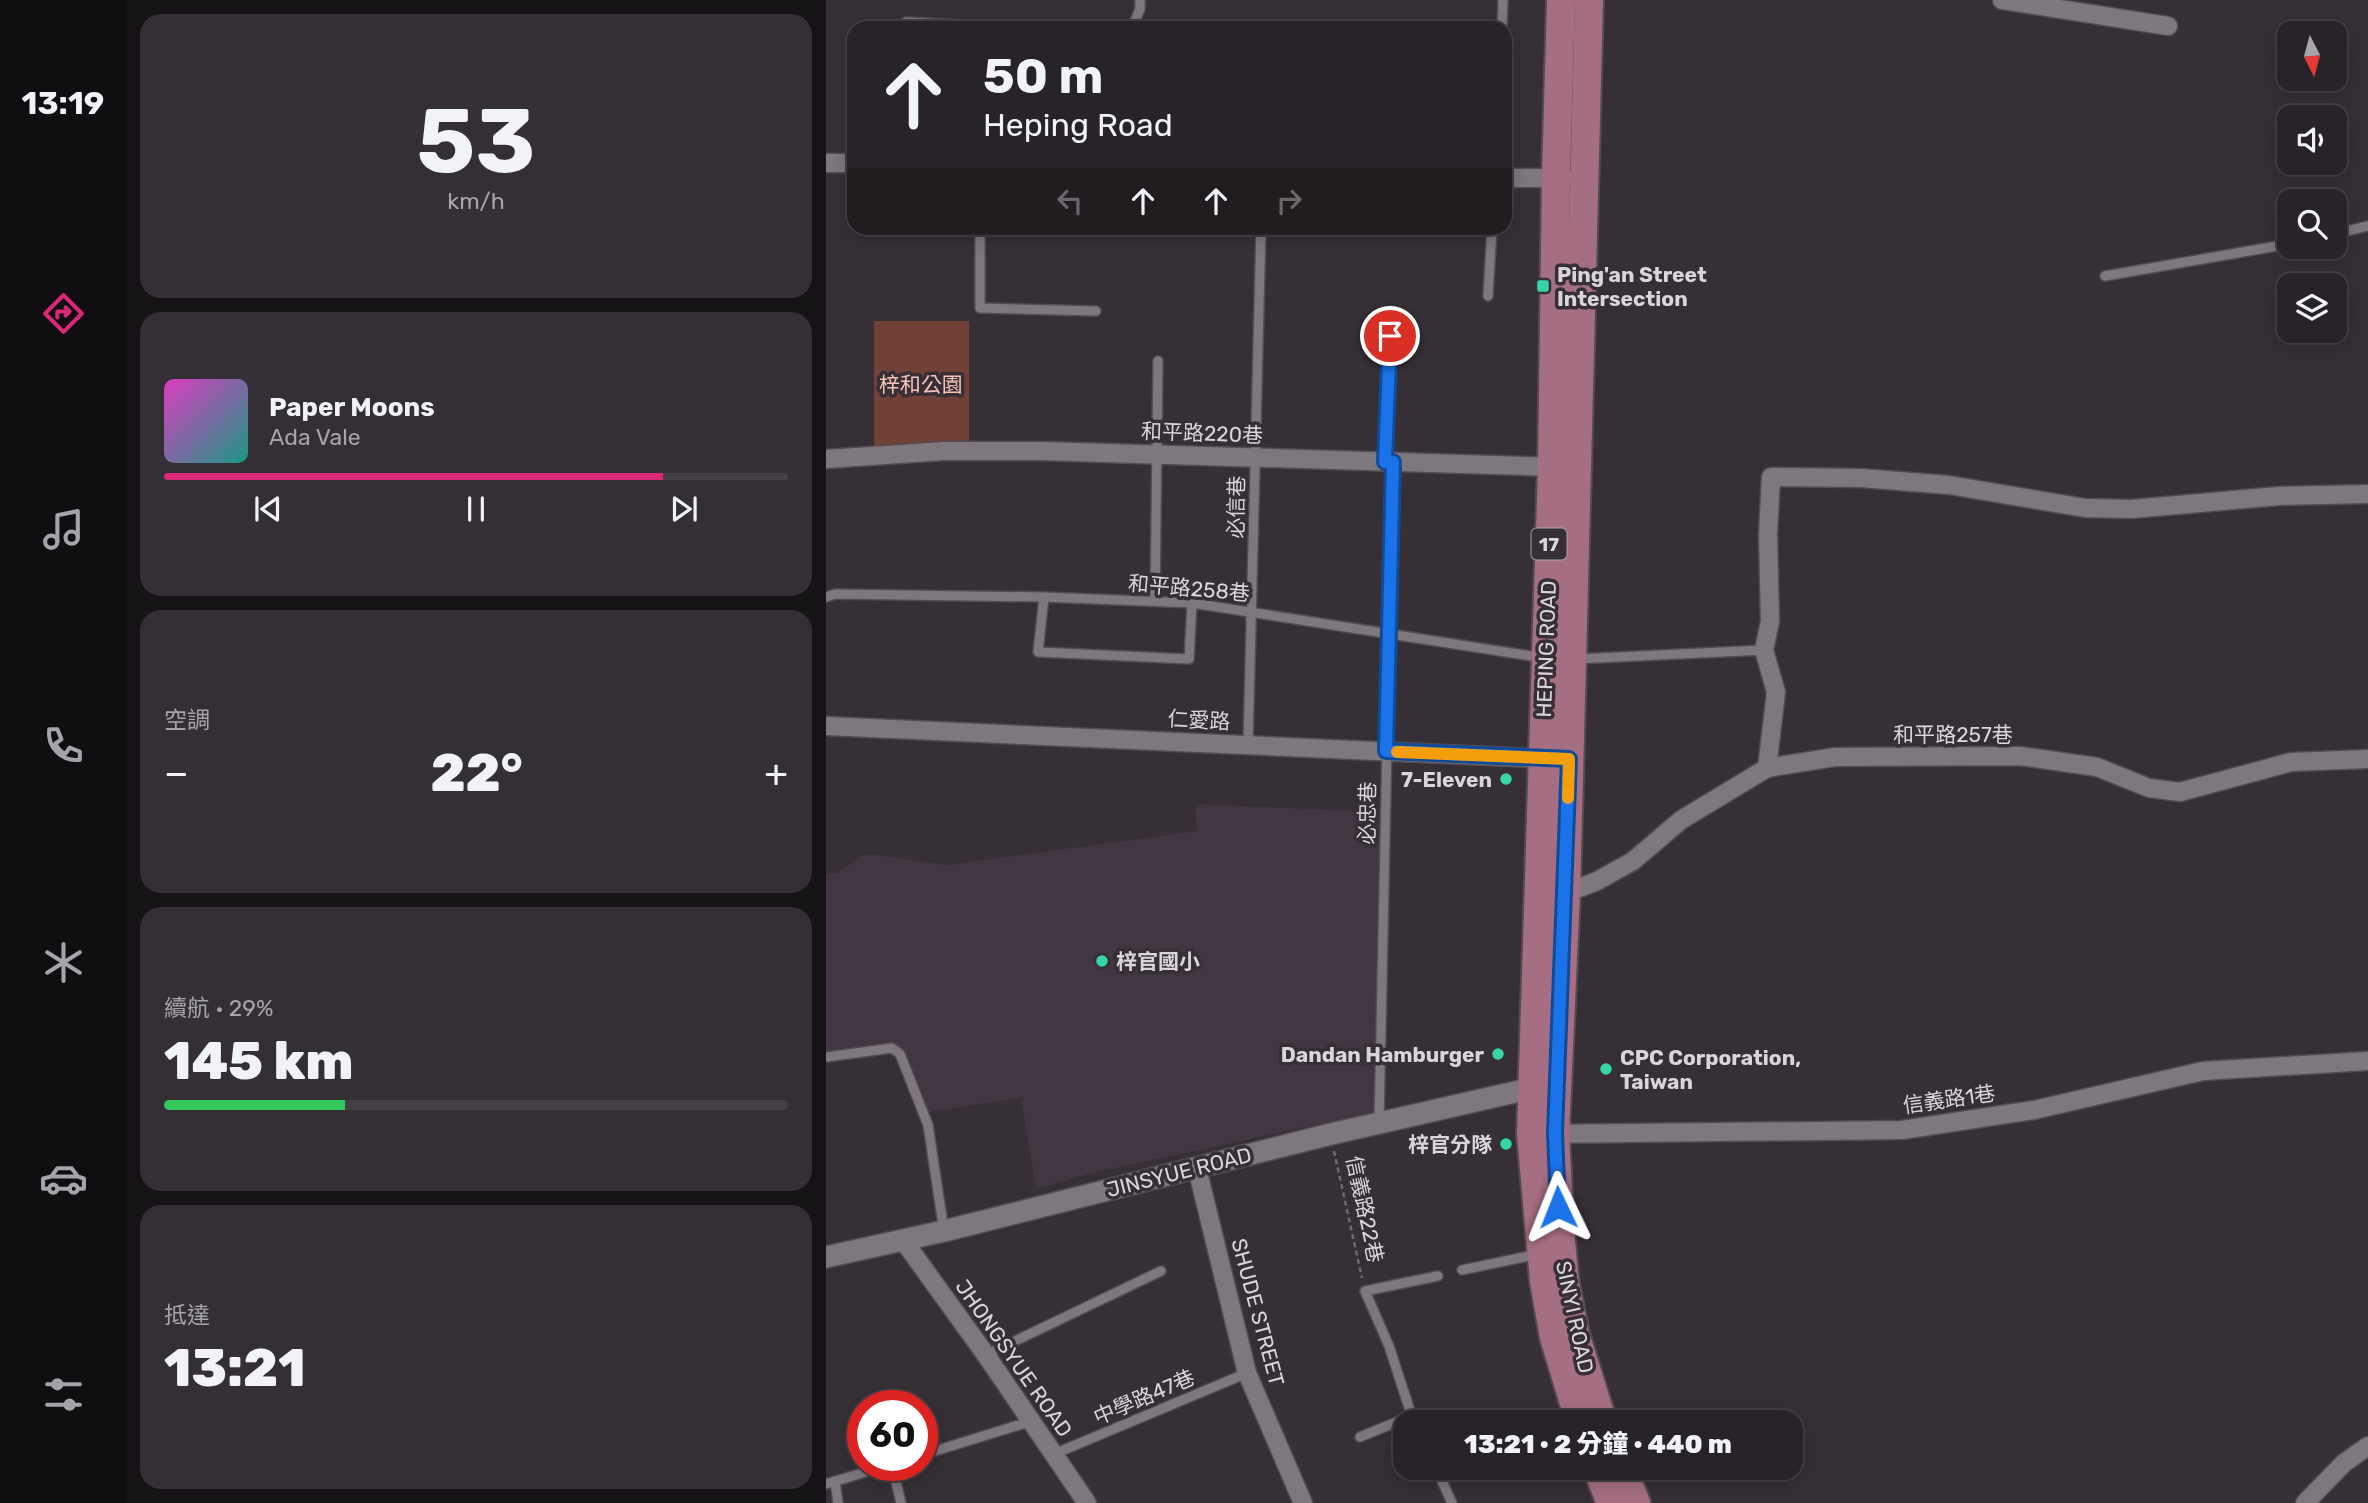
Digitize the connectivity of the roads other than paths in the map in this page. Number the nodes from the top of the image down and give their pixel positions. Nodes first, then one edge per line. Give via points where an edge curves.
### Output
1 (1140, 0) edge
2 (1503, 0) edge
3 (1561, 0) edge
4 (1589, 0) edge
5 (2002, 0) edge
6 (1135, 21) edge
7 (1502, 21) edge
8 (2168, 26) dead end
9 (826, 163) edge
10 (847, 163) edge
11 (1586, 177) junction
12 (1512, 178) edge
13 (1556, 179) junction
14 (2368, 226) edge
15 (2347, 231) edge
16 (980, 235) edge
17 (1261, 235) edge
18 (1492, 235) edge
19 (2277, 246) edge
20 (2105, 276) dead end
21 (1488, 296) dead end
22 (1096, 311) dead end
23 (1391, 311) dead end
24 (1158, 361) dead end
25 (1156, 455) junction
26 (1255, 458) junction
27 (826, 459) edge
28 (1389, 462) junction
29 (1565, 468) junction
30 (2368, 494) edge
31 (826, 597) edge
32 (1044, 597) junction
33 (1156, 600) junction
34 (1192, 603) junction
35 (1251, 611) junction
36 (1390, 633) junction
37 (1763, 650) junction
38 (1559, 659) junction
39 (826, 726) edge
40 (1248, 745) junction
41 (1386, 751) junction
42 (1556, 759) junction
43 (2368, 759) edge
44 (1766, 768) junction
45 (1566, 893) junction
46 (826, 1057) edge
47 (2368, 1061) edge
48 (1545, 1085) junction
49 (1379, 1123) junction
50 (1543, 1134) junction
51 (1197, 1168) junction
52 (943, 1231) junction
53 (903, 1240) junction
54 (1541, 1253) junction
55 (826, 1256) edge
56 (1462, 1270) dead end
57 (1161, 1272) dead end
58 (1438, 1276) dead end
59 (986, 1355) junction
60 (1247, 1373) junction
61 (1410, 1410) edge
62 (1576, 1410) edge
63 (1599, 1410) edge
64 (1031, 1422) junction
65 (1393, 1426) edge
66 (1360, 1437) dead end
67 (2368, 1446) edge
68 (938, 1450) edge
69 (1054, 1454) junction
70 (1441, 1480) edge
71 (1602, 1480) edge
72 (1627, 1480) edge
73 (895, 1481) edge
74 (831, 1483) edge
75 (838, 1503) edge
76 (901, 1503) edge
77 (1087, 1503) edge
78 (1303, 1503) edge
79 (1452, 1503) edge
80 (1611, 1503) edge
81 (1636, 1503) edge
82 (2305, 1503) edge

1 - 6 lane
2 - 7 lane
3 - 13 main road, HEPING ROAD / 17
4 - 11 main road, HEPING ROAD / 17
5 - 8 street
9 - 10 street
11 - 13 street
11 - 29 main road, HEPING ROAD / 17
12 - 13 street
13 - 29 main road, HEPING ROAD / 17
14 - 15 lane
16 - 22 lane via 980,308
17 - 26 lane, 必信巷
18 - 21 lane
19 - 20 lane
23 - 28 lane, 必忠巷
24 - 25 lane
25 - 26 street, 和平路220巷
25 - 27 street, 和平路220巷 via 944,451
25 - 33 lane
26 - 28 street, 和平路220巷
26 - 35 lane, 必信巷
28 - 29 street, 和平路220巷
28 - 36 lane, 必忠巷
29 - 38 main road, HEPING ROAD / 17
30 - 37 street via 2085,508 1950,485 1771,477 1770,621
31 - 32 lane, 和平路258巷
32 - 33 lane, 和平路258巷
32 - 34 lane via 1038,652 1189,659
33 - 34 lane, 和平路258巷
34 - 35 lane, 和平路258巷
35 - 36 lane, 和平路258巷
35 - 40 lane, 必信巷
36 - 38 lane, 和平路258巷
36 - 41 lane, 必忠巷
37 - 38 lane, 和平路258巷
37 - 44 street via 1776,692
38 - 42 main road, HEPING ROAD / 17
39 - 40 street, 仁愛路
40 - 41 street, 仁愛路
41 - 42 street, 仁愛路
41 - 49 lane, 必忠巷
42 - 45 main road, HEPING ROAD / 17
42 - 48 main road, HEPING ROAD / 17
43 - 44 street, 和平路257巷 via 2291,762 2180,792 2149,788 2097,767 2020,756 1835,757
44 - 45 street, 和平路257巷 via 1681,820 1633,861
45 - 48 main road, HEPING ROAD / 17
46 - 52 lane via 892,1048 900,1054 928,1125
47 - 50 street, 信義路1巷 via 2203,1071 2034,1110 1902,1130
48 - 49 street, JINSYUE ROAD
48 - 50 main road, SINYI ROAD / 17
49 - 51 street, JINSYUE ROAD
50 - 54 main road, SINYI ROAD / 17
50 - 63 main road, SINYI ROAD / 17 via 1575,1334
51 - 52 street, JINSYUE ROAD
51 - 60 street, SHUDE STREET
52 - 53 street, JINSYUE ROAD
53 - 55 street, JINSYUE ROAD
53 - 59 street, JHONGSYUE ROAD
54 - 56 lane
54 - 62 main road, SINYI ROAD / 17 via 1554,1337
57 - 59 lane
58 - 61 lane, 信義路22巷 via 1365,1291
59 - 64 street, JHONGSYUE ROAD
60 - 69 lane, 中學路47巷
60 - 78 street, SHUDE STREET
64 - 68 lane
64 - 69 street, JHONGSYUE ROAD
65 - 66 lane
67 - 82 street
69 - 77 street, JHONGSYUE ROAD
70 - 79 lane
71 - 80 main road
72 - 81 main road
73 - 76 lane
74 - 75 lane

